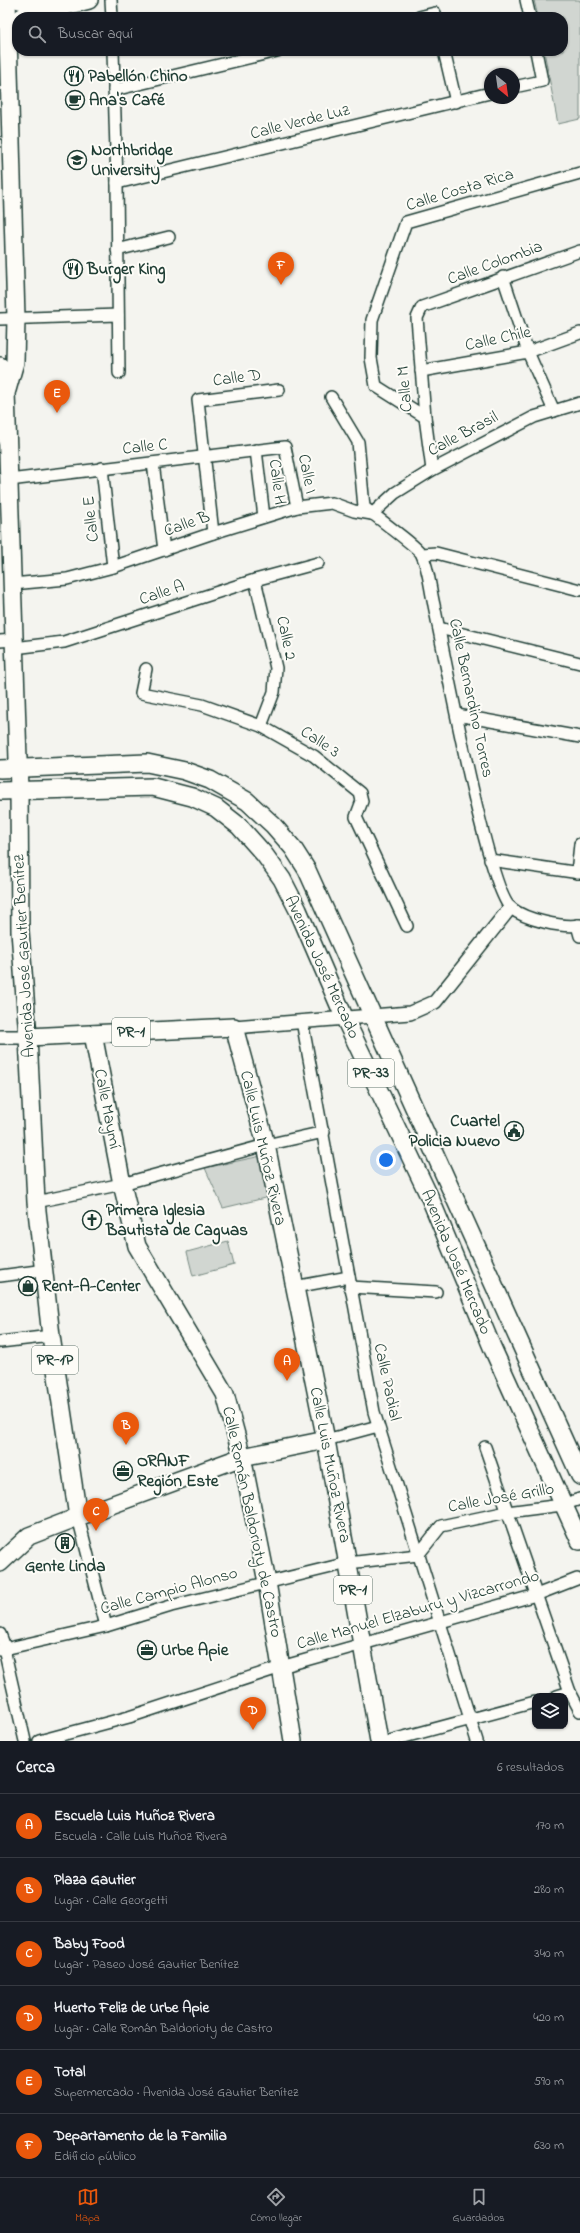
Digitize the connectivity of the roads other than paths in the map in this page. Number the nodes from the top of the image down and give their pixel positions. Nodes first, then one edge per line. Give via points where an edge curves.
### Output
1 (54, 0) edge
2 (90, 0) edge
3 (111, 0) edge
4 (526, 0) edge
5 (10, 12) edge
6 (112, 12) edge
7 (529, 12) edge
8 (113, 56) edge
9 (256, 56) edge
10 (445, 56) edge
11 (537, 56) edge
12 (520, 86) edge
13 (114, 90) junction
14 (484, 95) edge
15 (456, 102) junction
16 (580, 173) edge
17 (117, 182) junction
18 (169, 237) dead end
19 (117, 250) junction
20 (580, 251) edge
21 (503, 277) junction
22 (422, 307) joint
23 (118, 315) junction
24 (8, 319) edge
25 (580, 333) edge
26 (528, 352) junction
27 (0, 366) edge
28 (421, 371) junction
29 (118, 373) dead end
30 (279, 390) dead end
31 (331, 397) dead end
32 (4, 398) edge
33 (580, 403) edge
34 (554, 411) junction
35 (424, 417) junction
36 (285, 447) joint
37 (256, 450) junction
38 (204, 457) junction
39 (153, 463) junction
40 (102, 468) junction
41 (432, 470) junction
42 (9, 480) junction
43 (297, 508) junction
44 (372, 514) junction
45 (264, 517) junction
46 (212, 533) junction
47 (164, 550) junction
48 (422, 554) junction
49 (318, 563) dead end
50 (113, 567) junction
51 (255, 580) junction
52 (12, 584) junction
53 (580, 590) edge
54 (439, 628) junction
55 (9, 643) edge
56 (580, 663) edge
57 (146, 669) dead end
58 (457, 715) junction
59 (261, 726) junction
60 (580, 737) edge
61 (18, 768) junction
62 (0, 769) edge
63 (19, 790) junction
64 (0, 791) edge
65 (580, 844) edge
66 (490, 860) junction
67 (578, 873) edge
68 (510, 908) junction
69 (407, 926) dead end
70 (579, 929) edge
71 (373, 1017) junction
72 (346, 1019) junction
73 (302, 1021) junction
74 (234, 1027) junction
75 (93, 1034) junction
76 (0, 1037) edge
77 (28, 1037) junction
78 (324, 1132) junction
79 (266, 1145) junction
80 (122, 1184) junction
81 (36, 1202) junction
82 (45, 1270) junction
83 (0, 1276) edge
84 (350, 1282) junction
85 (294, 1287) junction
86 (436, 1292) dead end
87 (51, 1336) junction
88 (0, 1342) edge
89 (378, 1426) junction
90 (326, 1440) junction
91 (485, 1447) dead end
92 (242, 1457) junction
93 (580, 1476) edge
94 (580, 1499) edge
95 (562, 1504) junction
96 (507, 1512) junction
97 (78, 1517) junction
98 (580, 1541) edge
99 (418, 1555) junction
100 (0, 1562) edge
101 (348, 1563) junction
102 (577, 1579) dead end
103 (267, 1582) junction
104 (536, 1595) junction
105 (440, 1624) junction
106 (106, 1626) junction
107 (0, 1634) edge
108 (361, 1644) junction
109 (2, 1650) edge
110 (281, 1667) junction
111 (570, 1692) junction
112 (567, 1693) edge
113 (532, 1703) edge
114 (580, 1712) edge
115 (471, 1720) junction
116 (25, 1741) edge
117 (39, 1741) edge
118 (293, 1741) edge
119 (379, 1741) edge
120 (389, 1741) edge
121 (477, 1741) edge

1 - 5 main road
2 - 5 main road
3 - 6 street
4 - 7 street
5 - 24 main road, Avenida José Gautier Benítez
8 - 13 street
9 - 13 street
10 - 15 street
11 - 12 street via 542,81
13 - 17 street
14 - 15 street, Calle Verde Luz
15 - 17 street, Calle Verde Luz
16 - 35 street, Calle Costa Rica via 406,222 372,320 371,358 376,386
17 - 19 street
18 - 19 street
19 - 23 street
20 - 21 street, Calle Colombia
21 - 22 street, Calle Colombia
21 - 26 street
22 - 28 street, Calle M via 417,318
23 - 24 street
23 - 29 street
24 - 32 main road, Avenida José Gautier Benítez via 15,362
25 - 26 street, Calle Chile
26 - 28 street, Calle Chile
26 - 34 street
27 - 32 main road, Avenida José Gautier Benítez
28 - 35 street, Calle M
30 - 38 street, Calle D via 198,400
31 - 44 street via 358,442 364,507
32 - 42 main road, Avenida José Gautier Benítez
33 - 34 street, Calle Brasil
34 - 41 street, Calle Brasil via 534,417
35 - 41 street, Calle M
36 - 37 street, Calle C
36 - 43 street, Calle I
37 - 38 street, Calle C
37 - 45 street, Calle H
38 - 39 street, Calle C
38 - 46 street
39 - 40 street, Calle C
39 - 47 street
40 - 42 street, Calle C
40 - 50 street, Calle E
41 - 44 street, Calle Brasil via 395,493
42 - 52 main road, Avenida José Gautier Benítez
43 - 44 street, Calle B via 332,503
43 - 45 street, Calle B
44 - 48 street
45 - 46 street, Calle B
46 - 47 street, Calle B
47 - 50 street, Calle B
48 - 53 street via 436,553
48 - 54 street, Calle Bernardino Torres
49 - 51 street, Calle A
50 - 52 street, Calle B via 66,579
51 - 55 street, Calle A via 64,642
51 - 59 street, Calle 2 via 276,668 274,692
52 - 55 main road, Avenida José Gautier Benítez
54 - 56 street
54 - 58 street, Calle Bernardino Torres
55 - 61 main road, Avenida José Gautier Benítez
57 - 59 street, Calle 3 via 141,693 202,705
58 - 60 street
58 - 66 street, Calle Bernardino Torres
59 - 69 street, Calle 3 via 314,756 360,793 362,801 356,817
61 - 62 main road, Avenida José Mercado / PR-33
61 - 63 main road, Avenida José Gautier Benítez
61 - 71 main road, Avenida José Mercado / PR-33 via 147,763 185,771 210,780 247,801 274,825 307,870
63 - 64 main road, Avenida José Mercado / PR-33
63 - 72 main road, Avenida José Mercado / PR-33 via 153,787 192,797 216,808 239,826 282,879
63 - 77 main road, Avenida José Gautier Benítez via 20,931
65 - 67 street
66 - 67 street
66 - 68 street, Calle Bernardino Torres via 502,895
68 - 70 street via 531,918
68 - 71 street via 435,1002 410,1013
71 - 72 street
71 - 93 main road, Avenida José Mercado / PR-33
72 - 73 street
72 - 95 main road, Avenida José Mercado / PR-33 via 430,1198 495,1354
73 - 74 street
73 - 78 street, Calle Padial
74 - 75 main road, PR-1
74 - 79 main road, Calle Luis Muñoz Rivera / PR-1
75 - 77 main road, PR-1
75 - 80 main road, Calle Maymí / PR-1
76 - 77 street
77 - 81 main road, Avenida José Gautier Benítez / PR-1P
78 - 79 street
78 - 84 street, Calle Padial
79 - 80 street
79 - 85 main road, Calle Luis Muñoz Rivera / PR-1
80 - 81 street
80 - 92 main road, Calle Román Baldorioty de Castro / PR-1 via 137,1246 225,1394
81 - 82 main road, Avenida José Gautier Benítez / PR-1P
82 - 83 street
82 - 87 main road, Avenida José Gautier Benítez / PR-1P
84 - 85 street
84 - 86 street
84 - 89 street, Calle Padial
85 - 90 main road, Calle Luis Muñoz Rivera / PR-1
87 - 88 street
87 - 97 main road, Avenida José Gautier Benítez / PR-1P
89 - 90 street
89 - 99 street, Calle Padial
90 - 92 main road
90 - 101 main road, Calle Luis Muñoz Rivera / PR-1
91 - 96 street
92 - 97 main road
92 - 103 main road, Calle Román Baldorioty de Castro / PR-1
94 - 95 street, Calle José Grillo
95 - 96 street, Calle José Grillo
95 - 98 main road, Avenida José Mercado / PR-33
96 - 99 street, Calle José Grillo via 442,1526
96 - 104 street
97 - 100 main road via 29,1536
97 - 106 street
99 - 101 street, Calle Campio Alonso
99 - 105 street, Calle Padial
101 - 103 street, Calle Campio Alonso
101 - 108 main road, Calle Luis Muñoz Rivera / PR-1
102 - 104 street, Calle Manuel Elzaburu y Vizcarrondo
103 - 106 street, Calle Campio Alonso
103 - 110 main road, Calle Román Baldorioty de Castro / PR-1
104 - 105 street, Calle Manuel Elzaburu y Vizcarrondo
104 - 111 street
105 - 108 street, Calle Manuel Elzaburu y Vizcarrondo
105 - 115 street, Calle Padial
106 - 109 street, Calle Campio Alonso
107 - 109 street via 5,1647
108 - 110 street, Calle Manuel Elzaburu y Vizcarrondo
108 - 119 main road, Calle Luis Muñoz Rivera / PR-1
109 - 116 street
110 - 117 street, Calle Manuel Elzaburu y Vizcarrondo via 129,1717
110 - 118 main road, Calle Román Baldorioty de Castro / PR-1
111 - 112 street
111 - 114 street
113 - 115 street
115 - 120 street
115 - 121 street, Calle Padial

